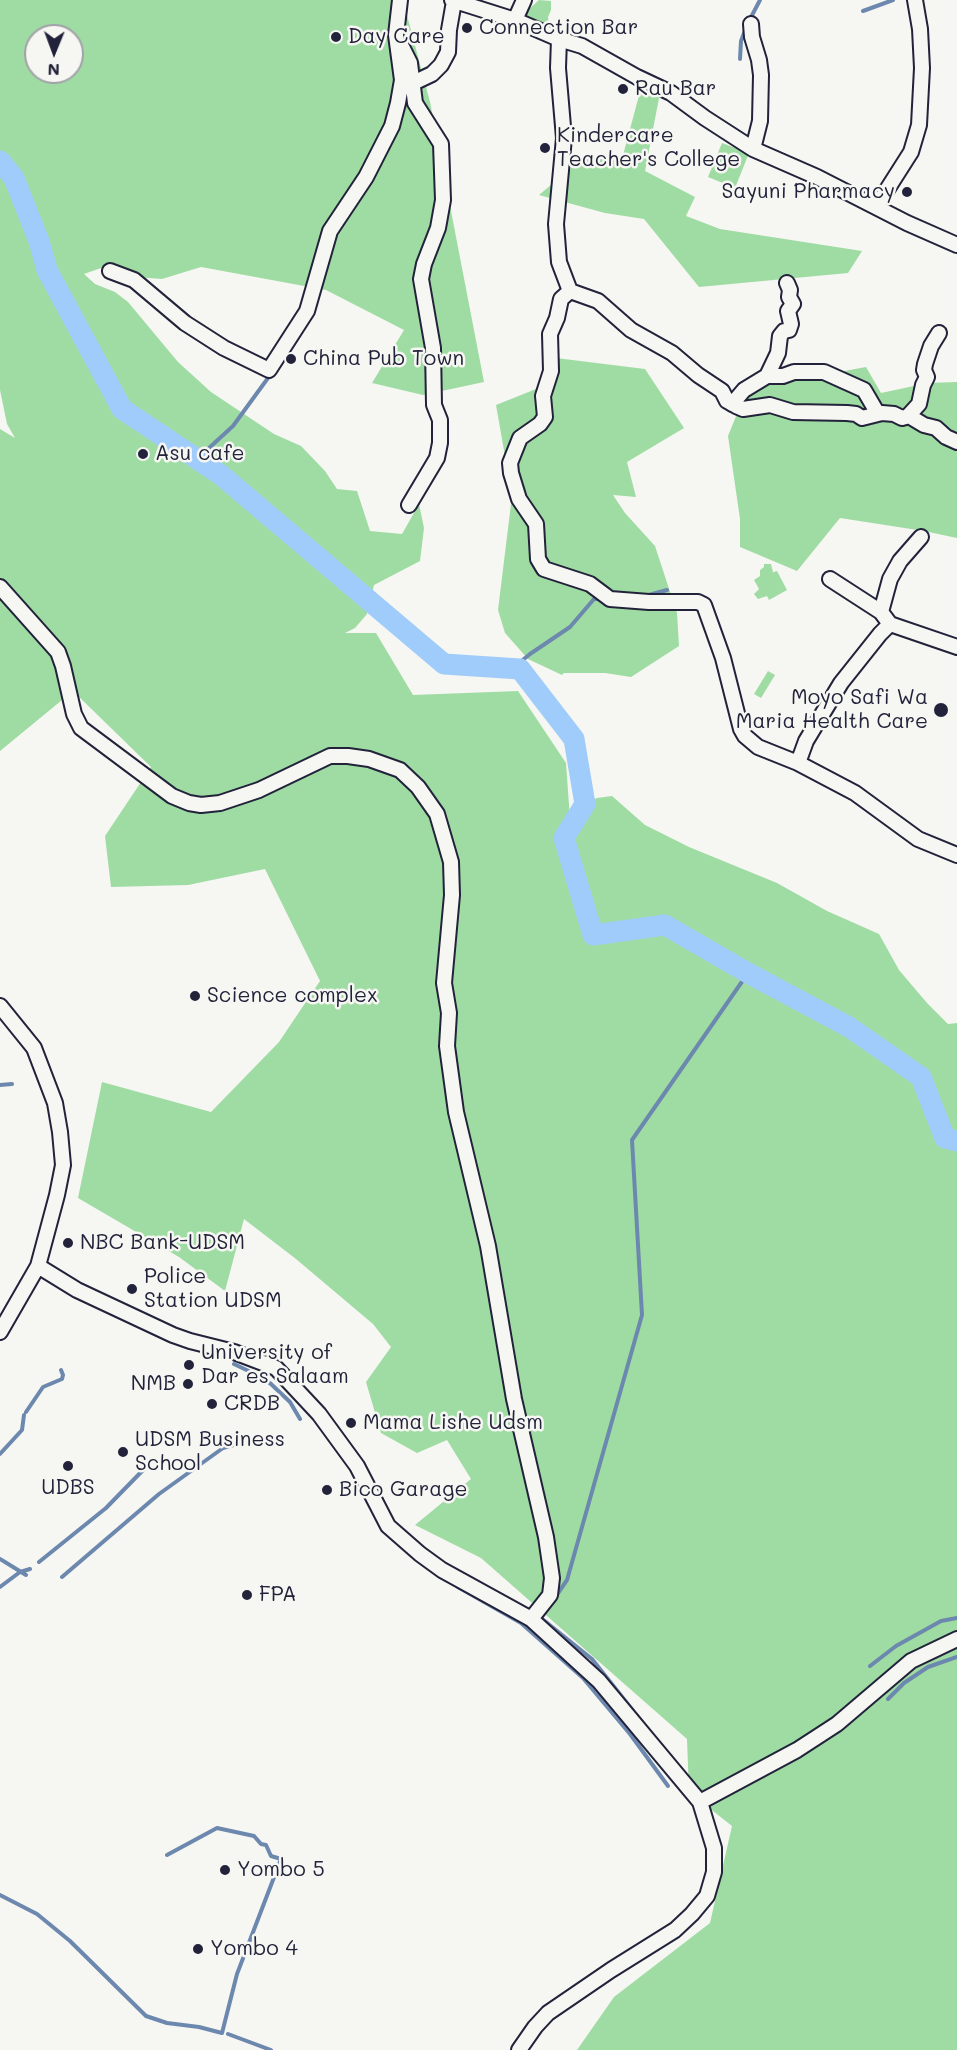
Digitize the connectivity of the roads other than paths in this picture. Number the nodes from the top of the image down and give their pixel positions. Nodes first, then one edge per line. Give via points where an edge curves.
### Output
1 (400, 0) edge
2 (524, 0) edge
3 (915, 0) edge
4 (455, 1) edge
5 (515, 20) junction
6 (751, 24) dead end
7 (396, 35) junction
8 (559, 39) junction
9 (411, 84) junction
10 (753, 149) junction
11 (876, 207) junction
12 (957, 245) edge
13 (111, 271) dead end
14 (787, 283) dead end
15 (570, 291) junction
16 (939, 333) dead end
17 (767, 376) junction
18 (732, 404) junction
19 (878, 414) junction
20 (908, 416) junction
21 (957, 442) edge
22 (409, 505) dead end
23 (921, 537) dead end
24 (830, 579) dead end
25 (0, 587) edge
26 (881, 612) junction
27 (890, 624) junction
28 (957, 647) edge
29 (798, 763) junction
30 (957, 855) edge
31 (0, 1006) edge
32 (38, 1266) junction
33 (1, 1328) edge
34 (531, 1619) junction
35 (957, 1639) edge
36 (700, 1802) junction
37 (519, 2050) edge

1 - 7 street
2 - 5 street
3 - 11 street via 922,68 918,131 911,152
4 - 5 street
4 - 9 street via 448,52 432,74
5 - 8 street
6 - 10 street via 761,75 760,121
7 - 9 street via 410,63
7 - 13 street via 402,80 392,126 366,177 330,231 308,311 269,370 224,348 134,280
8 - 10 street via 582,46 671,93
8 - 15 street via 564,138 556,224 559,262
9 - 22 street via 415,103 441,144 443,200 421,279 433,348 434,405 440,420 440,443 437,458
10 - 11 street
11 - 12 street
14 - 17 street via 793,304 788,311 790,327 780,336 778,353
15 - 18 street via 598,301 631,330 672,353 722,391
15 - 29 street via 561,299 550,334 550,371 543,396 545,417 520,438 510,463 519,499 536,524 538,559 544,569 590,584 610,599 704,605 745,736 758,747
16 - 20 street via 925,364 927,377 919,404
17 - 18 street via 744,390
17 - 19 street via 824,372 864,390
18 - 19 street via 743,409 767,405 793,412 847,412 862,418
19 - 20 street
20 - 21 street
23 - 26 street via 890,579
24 - 26 street
25 - 34 street via 58,651 81,728 171,796 201,805 220,803 259,790 330,756 369,759 400,770 437,814 451,862 444,983 456,1112 488,1246 512,1388 552,1578 550,1595
26 - 27 street
27 - 28 street
27 - 29 street via 842,683 806,741
29 - 30 street via 855,793 918,839
31 - 32 street via 34,1048 55,1104 60,1132 63,1165
32 - 33 street
32 - 34 street via 76,1290 173,1335 276,1368 319,1414 357,1466 388,1526 442,1570
34 - 36 street via 599,1681
35 - 36 street via 911,1661 837,1724 797,1750
36 - 37 street via 714,1848 708,1896 675,1930 548,2013

